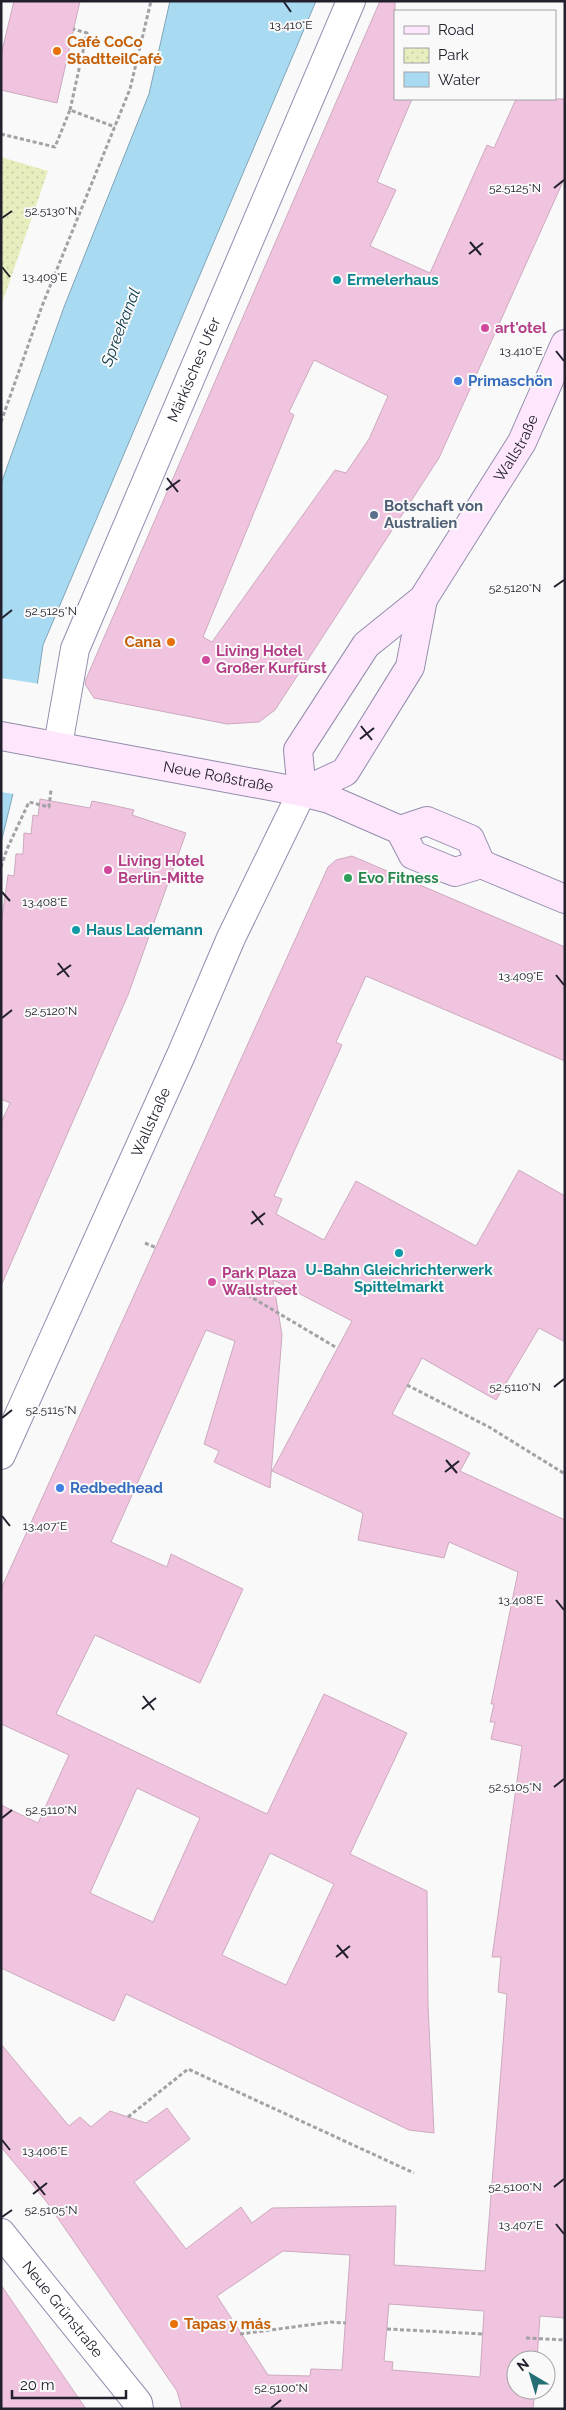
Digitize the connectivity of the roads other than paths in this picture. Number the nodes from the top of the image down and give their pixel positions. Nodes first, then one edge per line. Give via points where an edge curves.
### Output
1 (351, 1) edge
2 (565, 344) edge
3 (423, 599) junction
4 (1, 736) edge
5 (58, 745) junction
6 (302, 792) junction
7 (400, 830) junction
8 (481, 864) junction
9 (565, 899) edge
10 (1, 1455) edge
11 (1, 2233) edge
12 (139, 2409) edge

1 - 5 street, Märkisches Ufer via 75,649
2 - 3 street, Wallstraße via 522,442
3 - 6 street, Wallstraße via 410,667 345,772
3 - 6 street, Wallstraße via 366,645 298,750
4 - 5 street, Neue Roßstraße
5 - 6 street, Neue Roßstraße
6 - 7 street, Neue Roßstraße via 329,799
6 - 10 street, Wallstraße via 234,930
7 - 8 street via 413,855 455,872
7 - 8 street via 427,820 470,839
8 - 9 street
11 - 12 street, Neue Grünstraße via 138,2403

